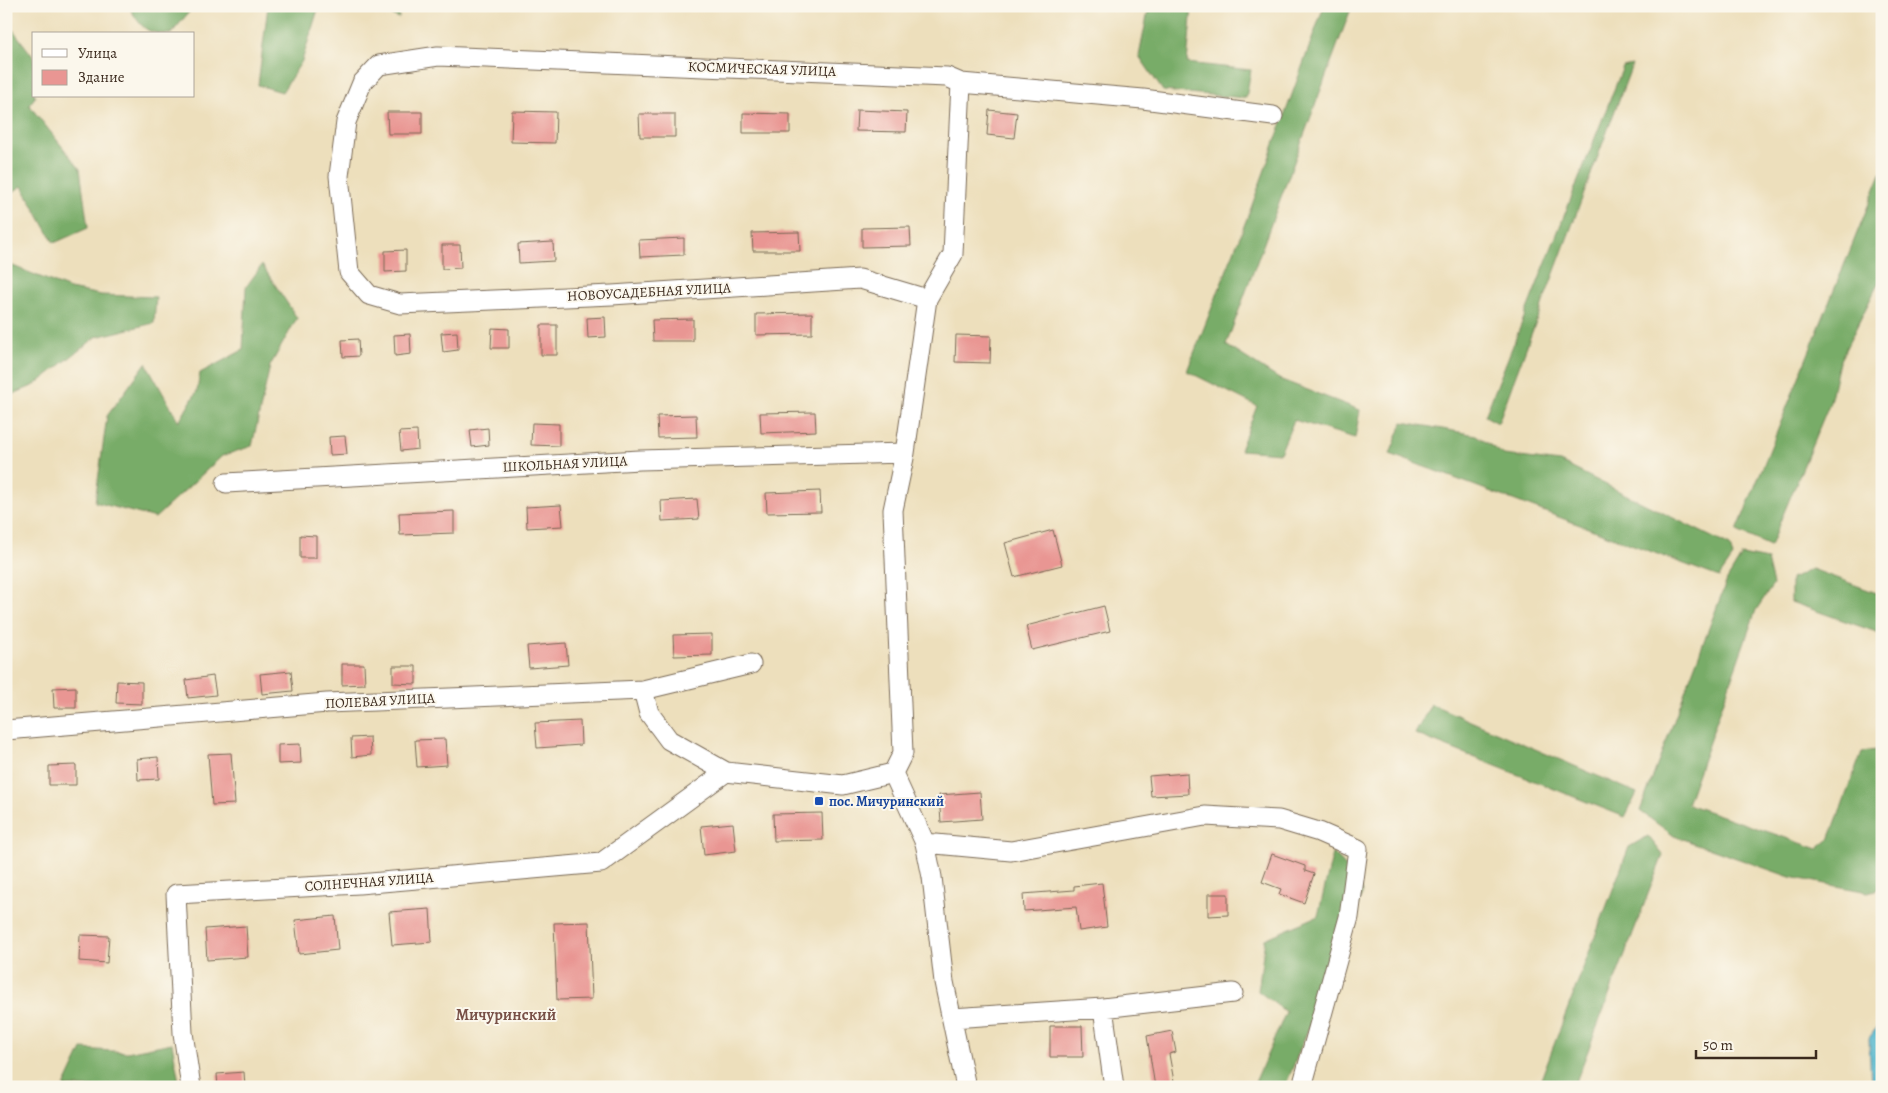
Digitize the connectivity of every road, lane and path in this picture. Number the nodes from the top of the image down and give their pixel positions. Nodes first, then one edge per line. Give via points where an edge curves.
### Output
1 (961, 83) junction
2 (1274, 116) dead end
3 (369, 295) joint
4 (927, 299) junction
5 (905, 452) junction
6 (226, 483) dead end
7 (752, 664) dead end
8 (643, 690) junction
9 (6, 730) edge
10 (726, 772) junction
11 (893, 773) junction
12 (925, 843) junction
13 (1233, 993) dead end
14 (1102, 1008) junction
15 (952, 1018) junction
16 (191, 1087) edge
17 (966, 1087) edge
18 (1114, 1087) edge
19 (1302, 1087) edge

1 - 2 street, КОСМИЧЕСКАЯ УЛИЦА via 1144,99
1 - 3 street, КОСМИЧЕСКАЯ УЛИЦА via 947,77 438,56 379,64 362,83 346,122 339,176 349,272
1 - 4 street via 953,254
3 - 4 street, НОВОУСАДЕБНАЯ УЛИЦА via 400,304 612,295 860,279
4 - 5 street
5 - 6 street, ШКОЛЬНАЯ УЛИЦА via 640,460
5 - 11 street via 893,510 903,753
7 - 8 street, ПОЛЕВАЯ УЛИЦА
8 - 9 street, ПОЛЕВАЯ УЛИЦА via 327,703
8 - 10 street via 650,713 669,740
10 - 11 street via 843,785
10 - 16 street, СОЛНЕЧНАЯ УЛИЦА via 601,862 359,884 176,894 183,1033
11 - 12 street
12 - 15 street
12 - 19 street via 1011,851 1205,816 1279,820 1320,832 1358,849 1349,917
13 - 14 street
14 - 15 street
14 - 18 street
15 - 17 street

